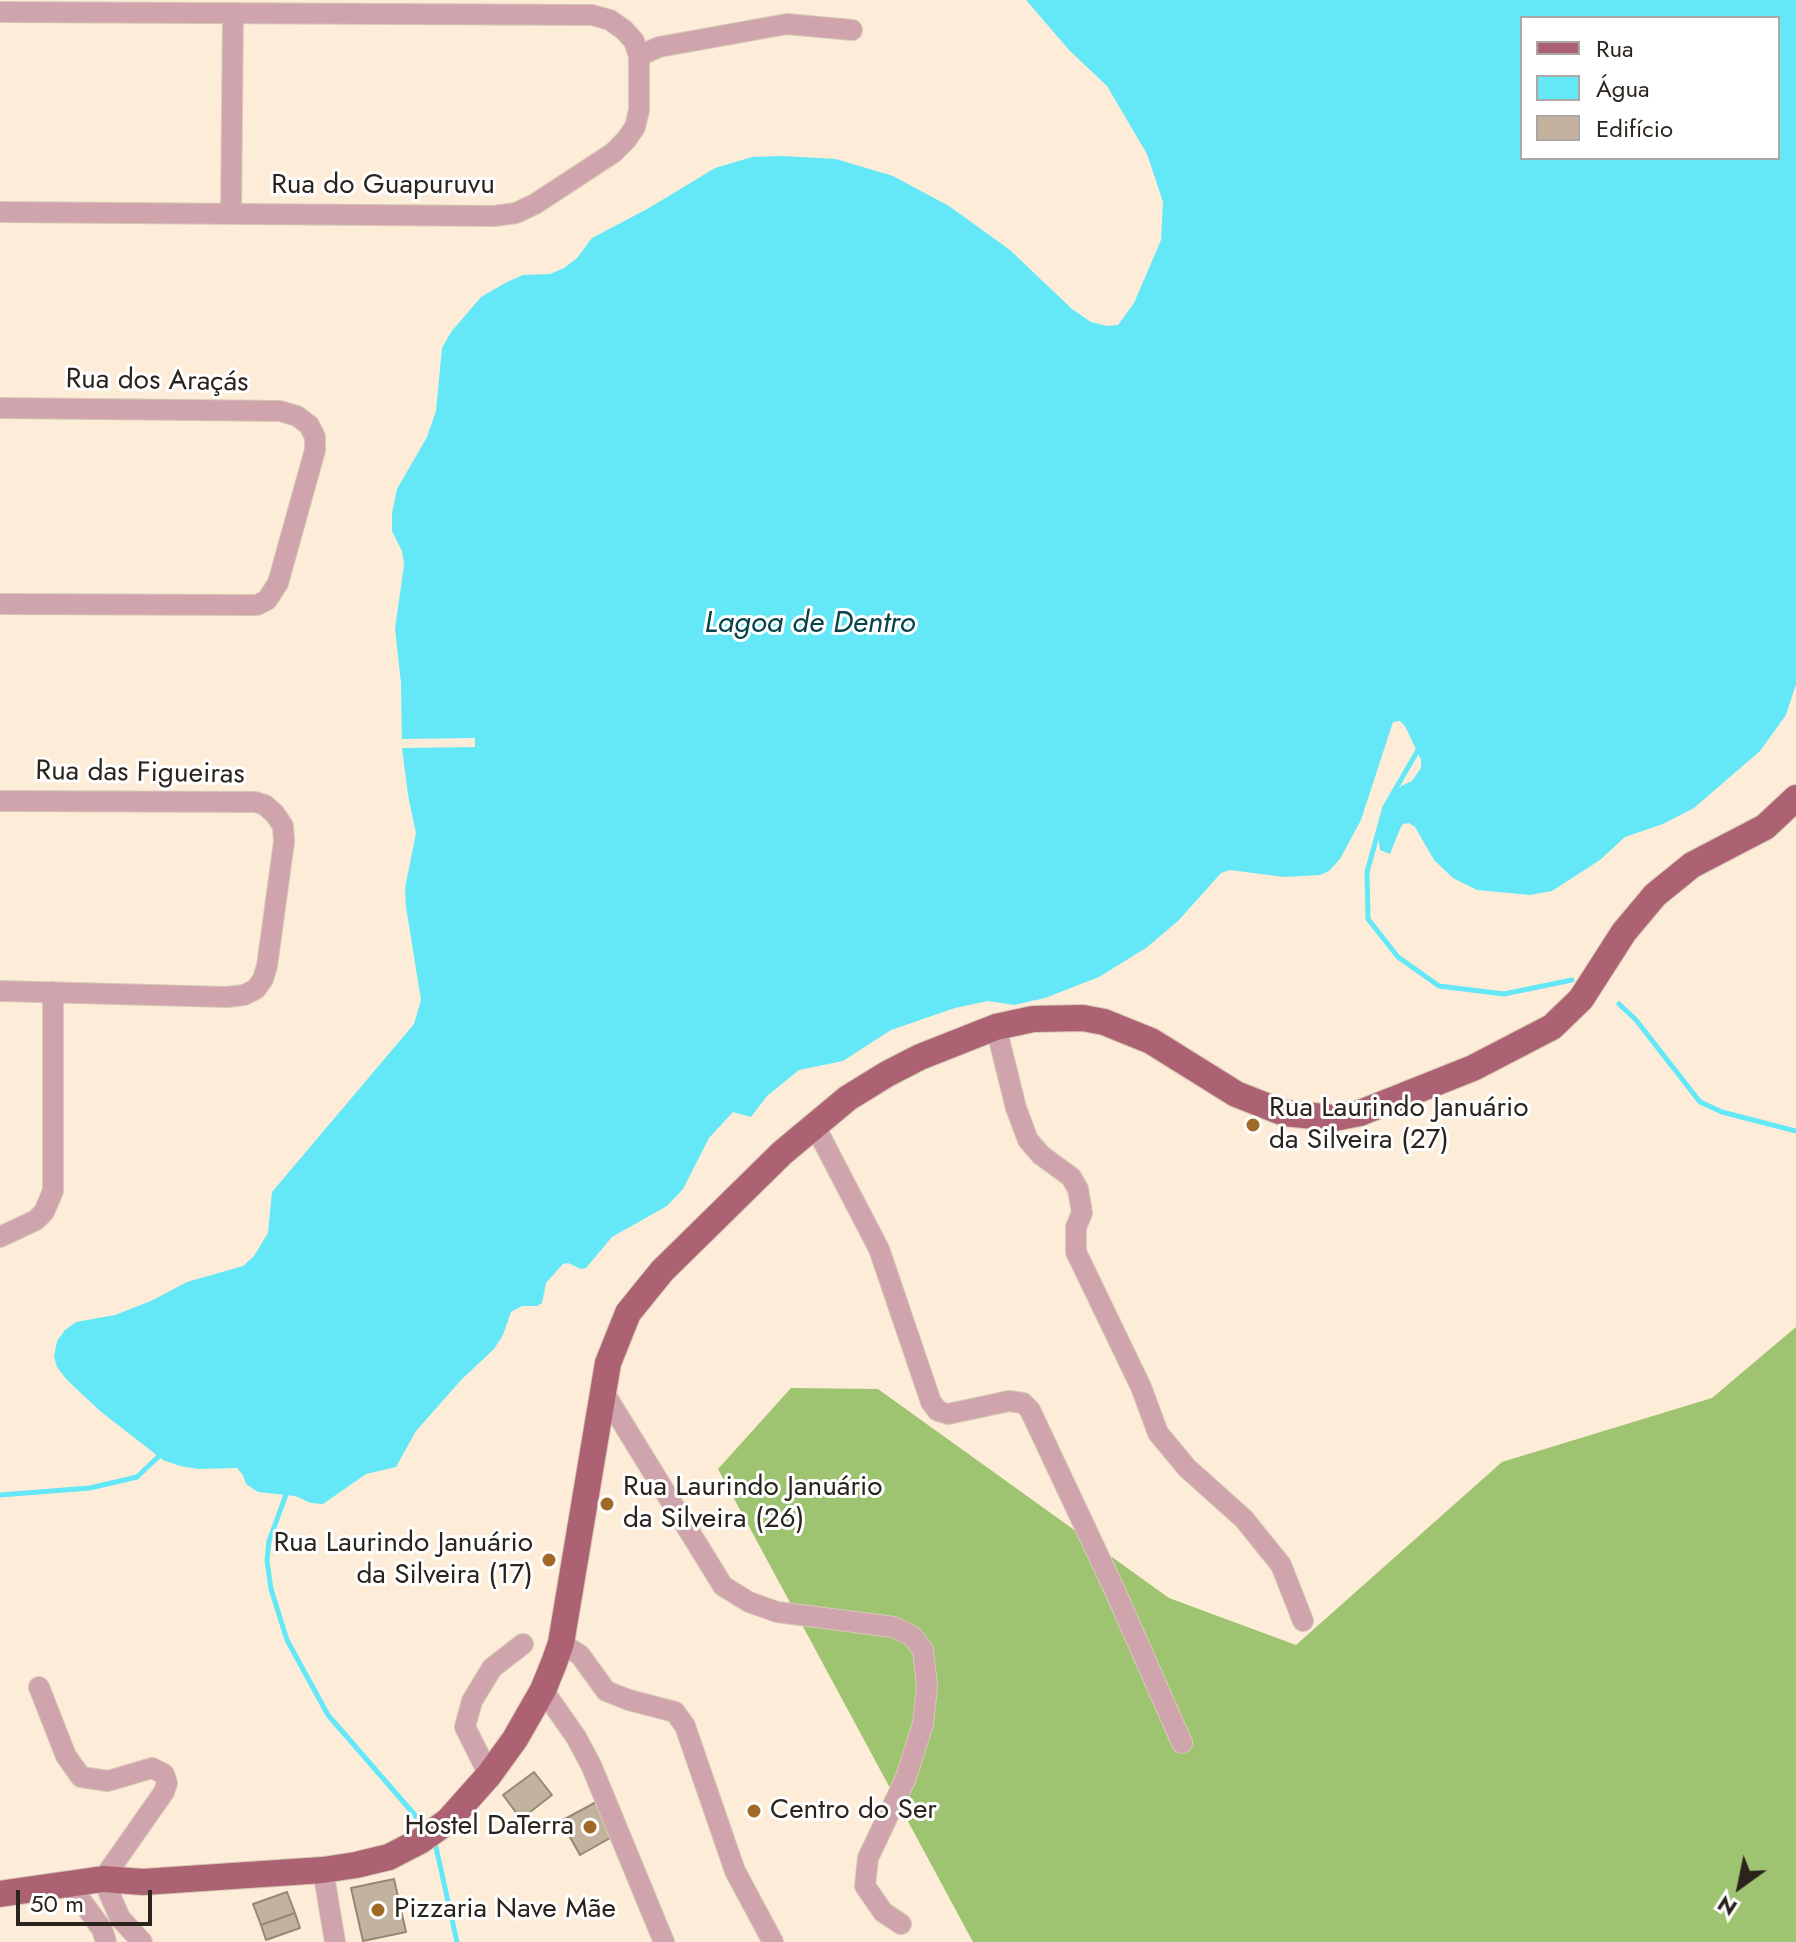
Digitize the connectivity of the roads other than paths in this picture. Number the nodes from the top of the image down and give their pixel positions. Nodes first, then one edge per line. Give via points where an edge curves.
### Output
1 (0, 12) edge
2 (233, 13) junction
3 (852, 30) dead end
4 (639, 56) junction
5 (0, 212) edge
6 (231, 214) junction
7 (0, 408) edge
8 (0, 604) edge
9 (1796, 798) edge
10 (0, 801) edge
11 (0, 991) edge
12 (53, 992) junction
13 (996, 1027) junction
14 (814, 1124) junction
15 (0, 1237) edge
16 (603, 1391) junction
17 (1303, 1621) dead end
18 (561, 1643) junction
19 (523, 1644) dead end
20 (39, 1687) dead end
21 (543, 1690) junction
22 (1182, 1743) dead end
23 (489, 1775) junction
24 (323, 1870) junction
25 (103, 1879) junction
26 (69, 1884) junction
27 (0, 1894) edge
28 (901, 1924) dead end
29 (106, 1942) edge
30 (142, 1942) edge
31 (335, 1942) edge
32 (664, 1942) edge
33 (773, 1942) edge

1 - 2 street
2 - 4 street, Rua do Guapuruvu via 592,15 624,30
2 - 6 street
3 - 4 street via 787,24 659,47
4 - 6 street, Rua do Guapuruvu via 639,110 626,140 516,213
5 - 6 street, Rua do Guapuruvu
7 - 8 street, Rua dos Araçás via 280,411 297,416 315,437 278,583 267,600 257,605
9 - 13 main road via 1765,827 1692,865 1655,895 1581,999 1552,1027 1473,1068 1360,1113 1310,1118 1262,1106 1151,1041 1104,1022 1060,1017
10 - 12 street, Rua das Figueiras via 255,802 265,805 283,826 267,966 256,989 227,997
11 - 12 street
12 - 15 street via 53,1191 36,1220
13 - 14 main road via 887,1074
13 - 17 street via 1028,1140 1078,1189 1082,1213 1076,1252 1158,1433 1187,1468 1244,1519 1281,1565
14 - 16 main road via 645,1290 617,1335
14 - 22 street via 879,1249 931,1402 948,1414 1009,1401 1030,1410
16 - 18 main road
16 - 28 street via 723,1586 777,1612 894,1627 912,1636 923,1650 923,1724 905,1780 868,1858 865,1886 883,1912
18 - 21 main road
18 - 33 street via 580,1655 606,1691 675,1712 685,1726 735,1871
19 - 23 street via 492,1668 468,1714 465,1727
20 - 25 street via 66,1756 81,1777 108,1781 152,1768 164,1774 164,1792
21 - 23 main road
21 - 32 street via 591,1765
23 - 24 main road via 448,1821 420,1841 389,1857
24 - 25 main road via 143,1882
24 - 31 street
25 - 26 main road
25 - 30 street via 120,1918
26 - 27 main road
26 - 29 street

